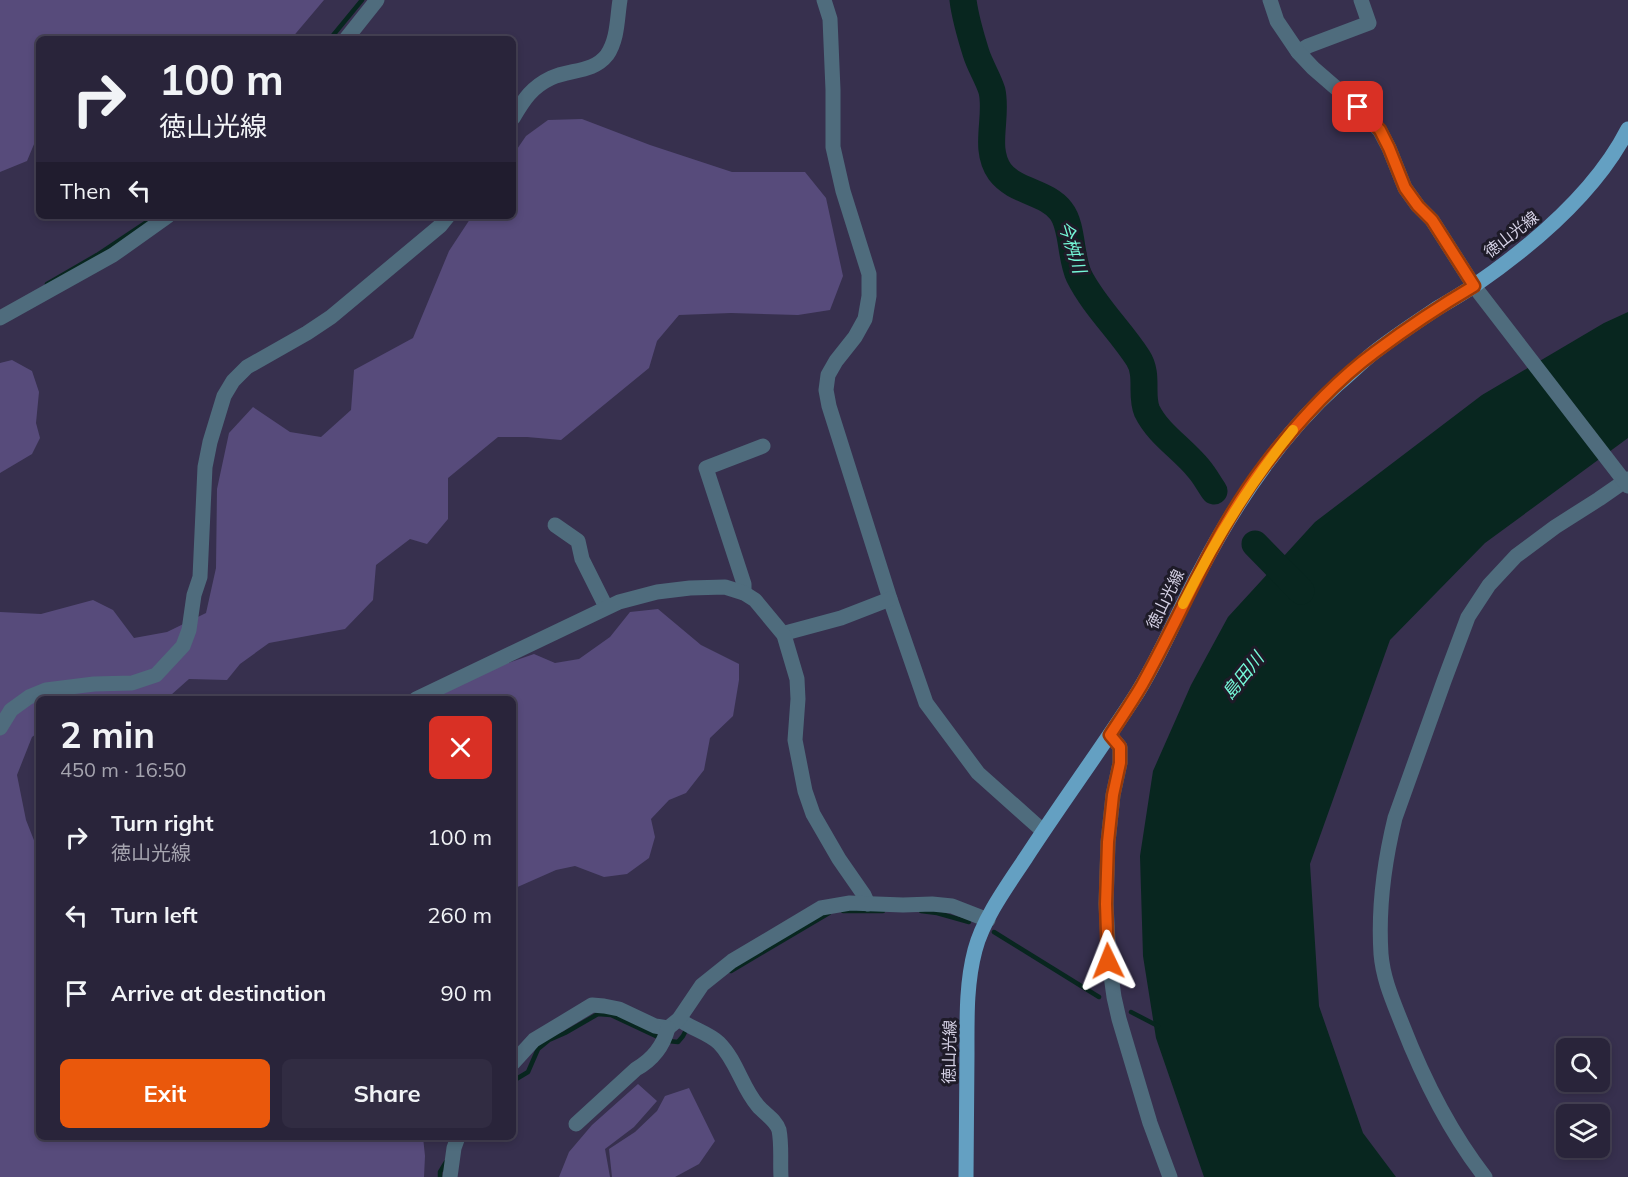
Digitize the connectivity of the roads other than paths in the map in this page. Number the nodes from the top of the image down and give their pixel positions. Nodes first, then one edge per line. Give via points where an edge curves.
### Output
1 (377, 0) edge
2 (620, 0) edge
3 (824, 0) edge
4 (1270, 0) edge
5 (1361, 0) edge
6 (348, 36) edge
7 (1298, 52) junction
8 (516, 114) edge
9 (1628, 129) edge
10 (164, 219) edge
11 (445, 219) edge
12 (1474, 286) junction
13 (0, 318) edge
14 (763, 446) dead end
15 (1627, 482) edge
16 (555, 525) dead end
17 (744, 593) junction
18 (890, 599) junction
19 (606, 607) junction
20 (784, 635) junction
21 (422, 696) edge
22 (0, 728) edge
23 (1110, 735) junction
24 (1043, 831) junction
25 (868, 904) junction
26 (988, 920) junction
27 (674, 1024) junction
28 (516, 1060) edge
29 (576, 1124) dead end
30 (457, 1140) edge
31 (450, 1177) edge
32 (781, 1177) edge
33 (966, 1177) edge
34 (1170, 1177) edge
35 (1485, 1177) edge

1 - 6 street
2 - 8 street via 615,37 607,54 597,64 553,77 532,90
3 - 18 street via 830,20 833,147 869,274 865,319 828,375 826,390
4 - 7 street via 1277,21
5 - 7 street via 1369,23
7 - 12 street via 1380,130 1405,188 1432,220
9 - 12 main road, 徳山光線 via 1589,187 1552,225
10 - 13 street via 113,255
11 - 22 street via 331,317 247,367 233,381 224,396 205,467 200,576 183,646 156,675 132,684 46,690 29,697 12,710
12 - 15 street
12 - 23 main road, 徳山光線 via 1374,352 1310,412 1271,457 1234,512 1142,686
14 - 17 street via 706,468
15 - 35 street via 1555,526 1516,556 1489,585 1468,617 1387,850 1381,900 1381,956 1386,986 1417,1063 1453,1131
16 - 19 street via 578,541 582,559
17 - 19 street via 725,587 690,588 657,592
17 - 20 street
18 - 20 street
18 - 24 street via 926,703 978,773
19 - 21 street
20 - 25 street via 797,679 795,740 805,791 813,814
23 - 24 main road, 徳山光線
23 - 34 street via 1120,747 1120,763 1108,842 1108,961 1119,1019
24 - 26 main road, 徳山光線
25 - 26 street via 932,903
25 - 27 street via 821,908 732,961 702,985
26 - 33 main road, 徳山光線 via 976,947 970,975
27 - 28 street via 655,1026 619,1009 592,1005 534,1040
27 - 29 street via 657,1053
27 - 32 street via 700,1030 728,1053 756,1104 777,1124
30 - 31 street

